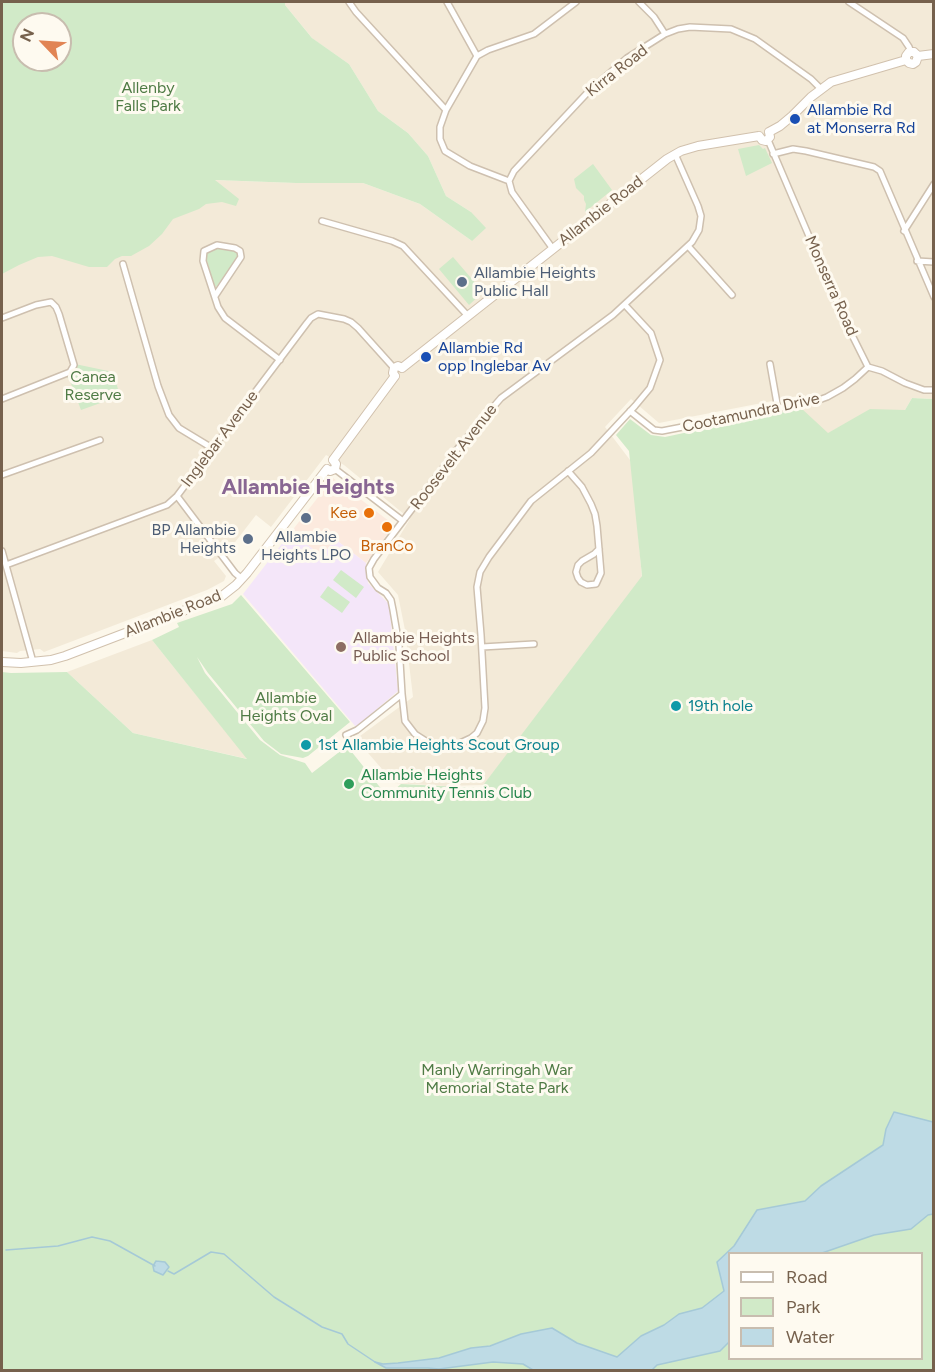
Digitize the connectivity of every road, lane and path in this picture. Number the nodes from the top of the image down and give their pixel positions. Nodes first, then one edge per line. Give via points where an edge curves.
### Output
1 (349, 2) edge
2 (447, 2) edge
3 (576, 2) edge
4 (639, 2) edge
5 (849, 2) edge
6 (665, 34) junction
7 (914, 54) junction
8 (933, 54) edge
9 (477, 56) junction
10 (820, 89) junction
11 (446, 110) junction
12 (769, 136) junction
13 (675, 154) junction
14 (773, 154) junction
15 (509, 182) junction
16 (933, 184) edge
17 (322, 220) dead end
18 (904, 231) junction
19 (688, 246) junction
20 (553, 249) junction
21 (917, 261) junction
22 (933, 262) edge
23 (123, 264) dead end
24 (732, 295) dead end
25 (215, 296) junction
26 (933, 297) edge
27 (625, 305) junction
28 (468, 316) junction
29 (2, 318) edge
30 (280, 360) junction
31 (770, 363) dead end
32 (868, 366) junction
33 (397, 371) junction
34 (933, 390) edge
35 (2, 399) edge
36 (778, 409) junction
37 (630, 411) junction
38 (100, 440) dead end
39 (212, 448) junction
40 (331, 466) junction
41 (568, 471) junction
42 (2, 475) edge
43 (177, 496) junction
44 (403, 521) junction
45 (599, 549) junction
46 (2, 551) edge
47 (6, 565) junction
48 (242, 579) junction
49 (534, 644) dead end
50 (482, 648) junction
51 (2, 662) edge
52 (33, 662) junction
53 (402, 694) junction
54 (346, 735) dead end

1 - 11 street
2 - 9 street
3 - 9 street via 534,34
4 - 6 street
5 - 7 street via 903,38
6 - 10 street, Kirra Road via 690,27 732,29 756,39
6 - 15 street, Kirra Road via 627,58 589,91 513,171
7 - 8 main road
7 - 10 main road via 913,64 906,60 839,79
9 - 11 street
10 - 12 main road
11 - 15 street via 440,127 445,151
12 - 13 main road, Allambie Road via 698,146
12 - 14 street, Monserra Road
13 - 19 street, Roosevelt Avenue via 701,216 699,230
13 - 20 main road, Allambie Road
14 - 18 street via 793,149 874,167 880,171
14 - 32 street, Monserra Road
15 - 20 street
16 - 18 street
17 - 28 street via 403,246
18 - 21 street
19 - 24 street
19 - 27 street, Roosevelt Avenue
20 - 28 main road, Allambie Road
21 - 22 street
21 - 26 street
23 - 39 street via 168,415 179,428
25 - 25 street via 241,257 235,248 217,245 204,251 203,261
25 - 30 street via 225,318
27 - 37 street via 651,333 660,360 650,388
27 - 44 street, Roosevelt Avenue via 501,398
28 - 33 main road, Allambie Road
29 - 35 street via 51,302 59,314 74,365 70,372
30 - 33 street, Inglebar Avenue via 311,318 329,315 351,322
30 - 39 street, Inglebar Avenue
31 - 36 street
32 - 34 street via 905,383
32 - 36 street, Cootamundra Drive via 827,397
33 - 40 main road, Allambie Road
36 - 37 street, Cootamundra Drive via 662,431 654,430
37 - 41 street via 591,453
38 - 42 street
39 - 43 street, Inglebar Avenue
40 - 44 street
40 - 48 main road, Allambie Road
41 - 45 street via 595,514
41 - 50 street via 531,501 480,572 477,587
43 - 47 street, Inglebar Avenue via 167,505
43 - 48 street
44 - 53 street, Roosevelt Avenue via 369,568 370,577 386,593 393,610
45 - 45 street via 601,573 596,584 587,585 578,578 578,565
46 - 47 street
47 - 52 street
48 - 52 main road, Allambie Road via 230,591 205,603 65,656
49 - 50 street
50 - 53 street via 485,708 483,721 471,738 459,744 435,745 415,734 405,721
51 - 52 main road, Allambie Road
53 - 54 street

